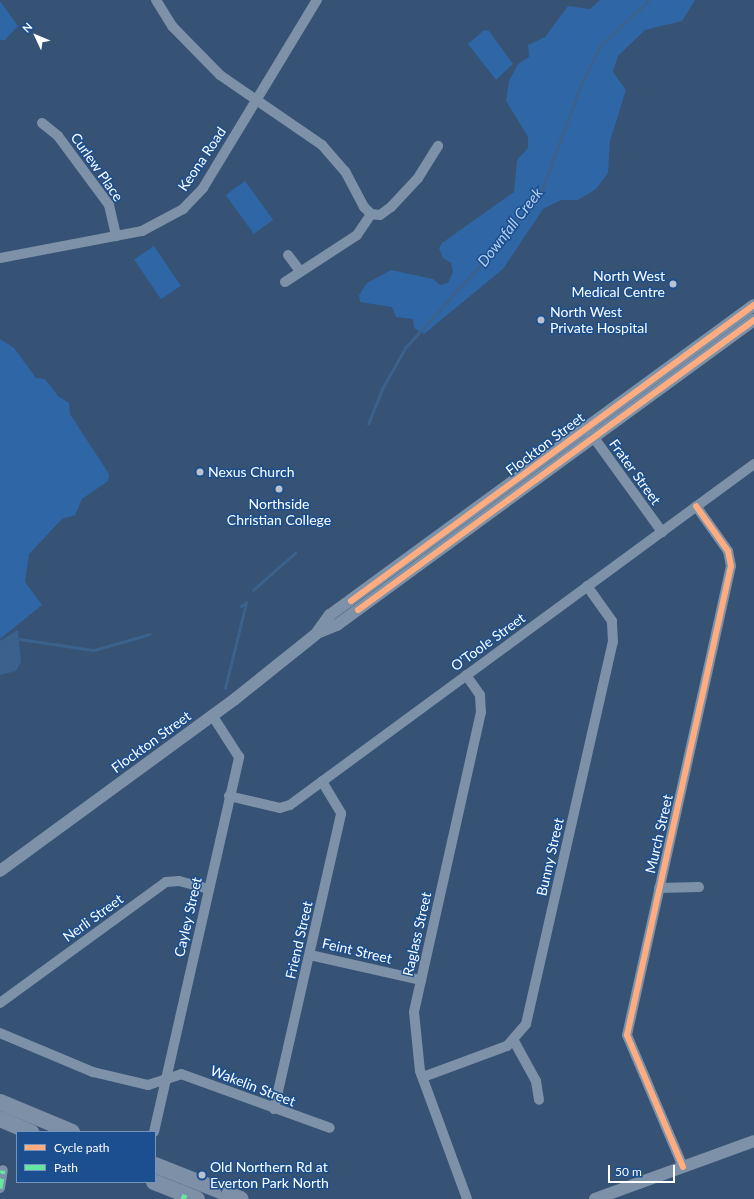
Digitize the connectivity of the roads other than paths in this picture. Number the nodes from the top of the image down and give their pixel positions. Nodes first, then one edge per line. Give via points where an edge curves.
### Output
1 (156, 0) edge
2 (317, 0) edge
3 (256, 101) junction
4 (42, 123) dead end
5 (438, 146) dead end
6 (371, 214) junction
7 (116, 236) junction
8 (288, 255) dead end
9 (0, 258) edge
10 (300, 271) junction
11 (285, 282) dead end
12 (754, 305) edge
13 (754, 320) edge
14 (590, 433) junction
15 (754, 464) edge
16 (696, 506) junction
17 (662, 532) junction
18 (587, 586) junction
19 (466, 675) junction
20 (212, 716) junction
21 (322, 781) junction
22 (230, 796) junction
23 (0, 871) edge
24 (699, 887) dead end
25 (659, 888) junction
26 (209, 889) junction
27 (310, 955) junction
28 (421, 980) junction
29 (0, 1003) edge
30 (0, 1033) edge
31 (514, 1041) junction
32 (166, 1078) junction
33 (423, 1078) junction
34 (539, 1100) dead end
35 (0, 1102) edge
36 (274, 1109) junction
37 (0, 1119) edge
38 (330, 1128) dead end
39 (29, 1131) edge
40 (70, 1131) edge
41 (154, 1131) edge
42 (754, 1141) edge
43 (156, 1165) edge
44 (683, 1167) junction
45 (3, 1170) dead end
46 (156, 1183) edge
47 (0, 1188) edge
48 (188, 1197) edge
49 (241, 1199) edge
50 (467, 1199) edge
51 (595, 1199) edge

1 - 3 street via 168,21 213,69
2 - 3 street, Keona Road
3 - 6 street via 322,145 345,171 364,208
3 - 7 street, Keona Road via 192,201 158,225
4 - 7 street, Curlew Place via 58,136 109,205
5 - 6 street via 418,178 391,207 380,215
6 - 10 street via 357,235
7 - 9 street, Keona Road
8 - 10 street
10 - 11 street
12 - 14 street, Flockton Street
13 - 14 street, Flockton Street
14 - 17 street, Frater Street
14 - 20 street, Flockton Street via 338,625 316,634
15 - 16 street, O'Toole Street
16 - 17 street, O'Toole Street
16 - 25 street, Murch Street via 728,551 731,566
17 - 18 street, O'Toole Street
18 - 19 street, O'Toole Street
18 - 31 street, Bunny Street via 612,622 613,642 530,1010 523,1031
19 - 21 street, O'Toole Street
19 - 28 street, Raglass Street via 480,695 481,712
20 - 22 street, Cayley Street via 238,754
20 - 23 street, Flockton Street
21 - 22 street, O'Toole Street via 284,808
21 - 27 street, Friend Street via 341,813
22 - 26 street, Cayley Street
24 - 25 street
25 - 44 street, Murch Street via 627,1035
26 - 29 street, Nerli Street via 179,881 166,882
26 - 32 street, Cayley Street
27 - 28 street, Feint Street
27 - 36 street, Friend Street
28 - 33 street, Raglass Street via 414,1012 417,1055
30 - 32 street via 100,1074 148,1085
31 - 33 street
31 - 34 street via 536,1081
32 - 36 street, Wakelin Street via 181,1074
32 - 41 street, Cayley Street
33 - 50 street, Raglass Street
35 - 40 highway
36 - 38 street, Wakelin Street
37 - 39 highway
42 - 44 street
43 - 49 highway
44 - 51 street
45 - 47 street
46 - 48 highway

